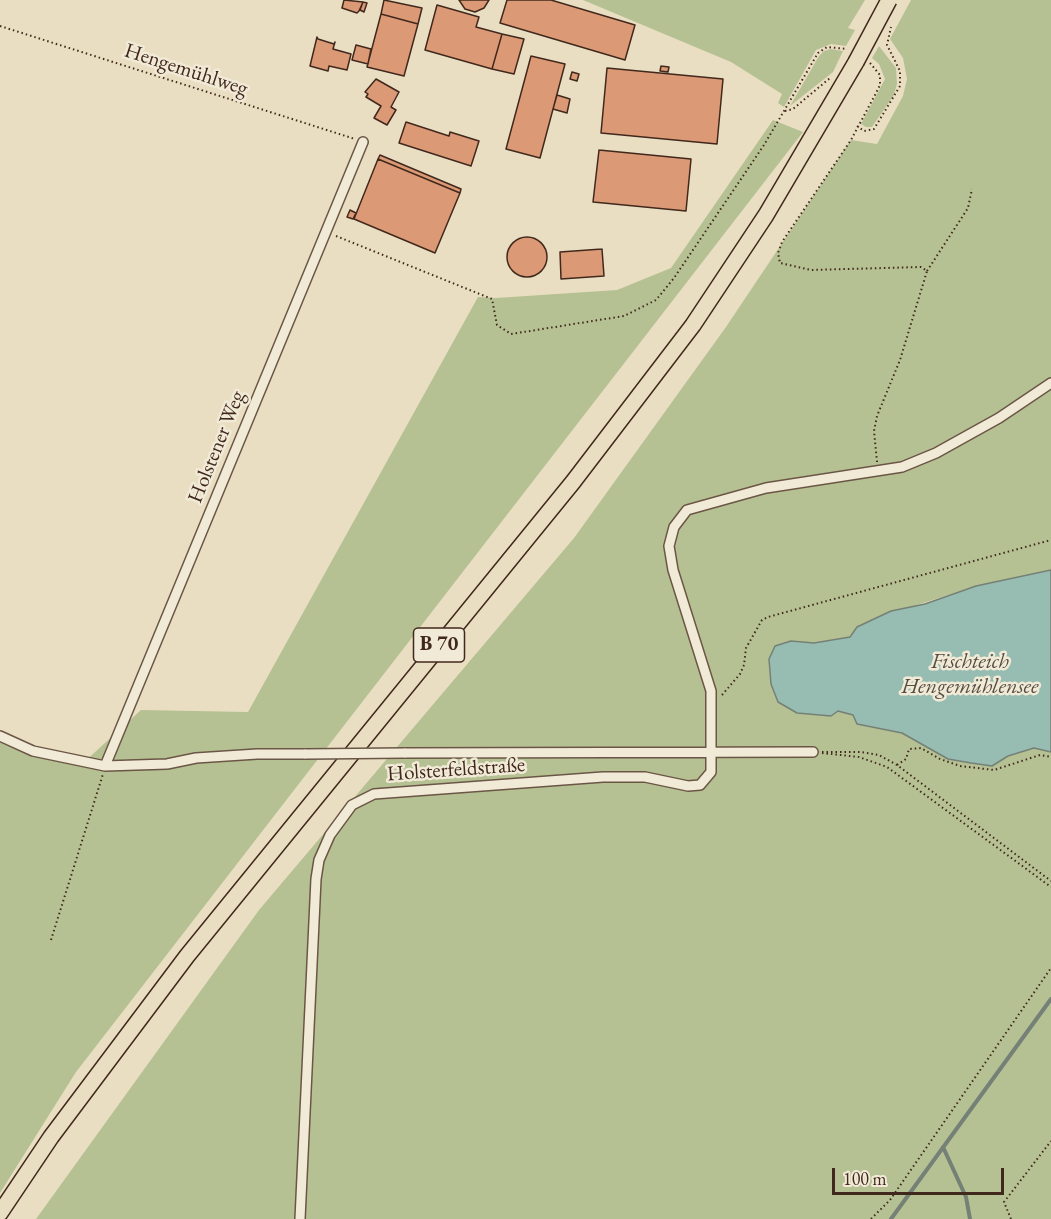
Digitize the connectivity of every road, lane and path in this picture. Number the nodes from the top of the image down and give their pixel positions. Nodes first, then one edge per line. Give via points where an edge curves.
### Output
1 (889, 0) edge
2 (893, 22) dead end
3 (0, 26) edge
4 (834, 72) dead end
5 (857, 126) dead end
6 (363, 142) joint
7 (972, 189) dead end
8 (816, 194) dead end
9 (324, 231) junction
10 (927, 271) junction
11 (1051, 383) edge
12 (878, 471) junction
13 (1051, 540) edge
14 (713, 705) junction
15 (0, 736) edge
16 (712, 752) junction
17 (813, 752) junction
18 (1051, 757) edge
19 (897, 765) junction
20 (105, 766) junction
21 (1051, 881) edge
22 (1051, 887) edge
23 (51, 940) dead end
24 (1051, 968) edge
25 (1051, 1141) edge
26 (0, 1213) edge
27 (300, 1219) edge
28 (871, 1219) edge
29 (1011, 1219) edge

1 - 26 main road, B 70, bridge via 766,215 693,325 573,482 173,974 51,1137
2 - 5 path via 886,38 900,72 900,86 874,129 864,131
3 - 6 path, Hengemühlweg
4 - 9 path via 792,109 784,111 656,300 624,316 511,334 496,325 492,299
6 - 9 street, Holstener Weg
7 - 10 path via 968,208
8 - 10 path via 782,242 780,263 811,270 921,267
9 - 20 street, Holstener Weg
10 - 12 path via 900,360 877,416 874,450
11 - 12 street via 936,453 902,467
12 - 14 street via 766,488 711,502 687,510 674,527 669,546 674,570
13 - 14 path via 768,617 762,620 746,648 740,674
14 - 16 street
15 - 20 street via 33,751
16 - 17 street
16 - 20 street, bridge via 257,754
16 - 27 street, Holsterfeldstraße via 711,772 700,785 645,777 603,777 374,794 352,805 330,835 316,879
17 - 19 path via 861,752 879,755
17 - 22 path via 859,757 887,767
18 - 19 path via 1040,755 994,770 960,766 921,748 909,749 906,759
19 - 21 path
20 - 23 path
24 - 28 path via 890,1200
25 - 29 path via 1004,1202

